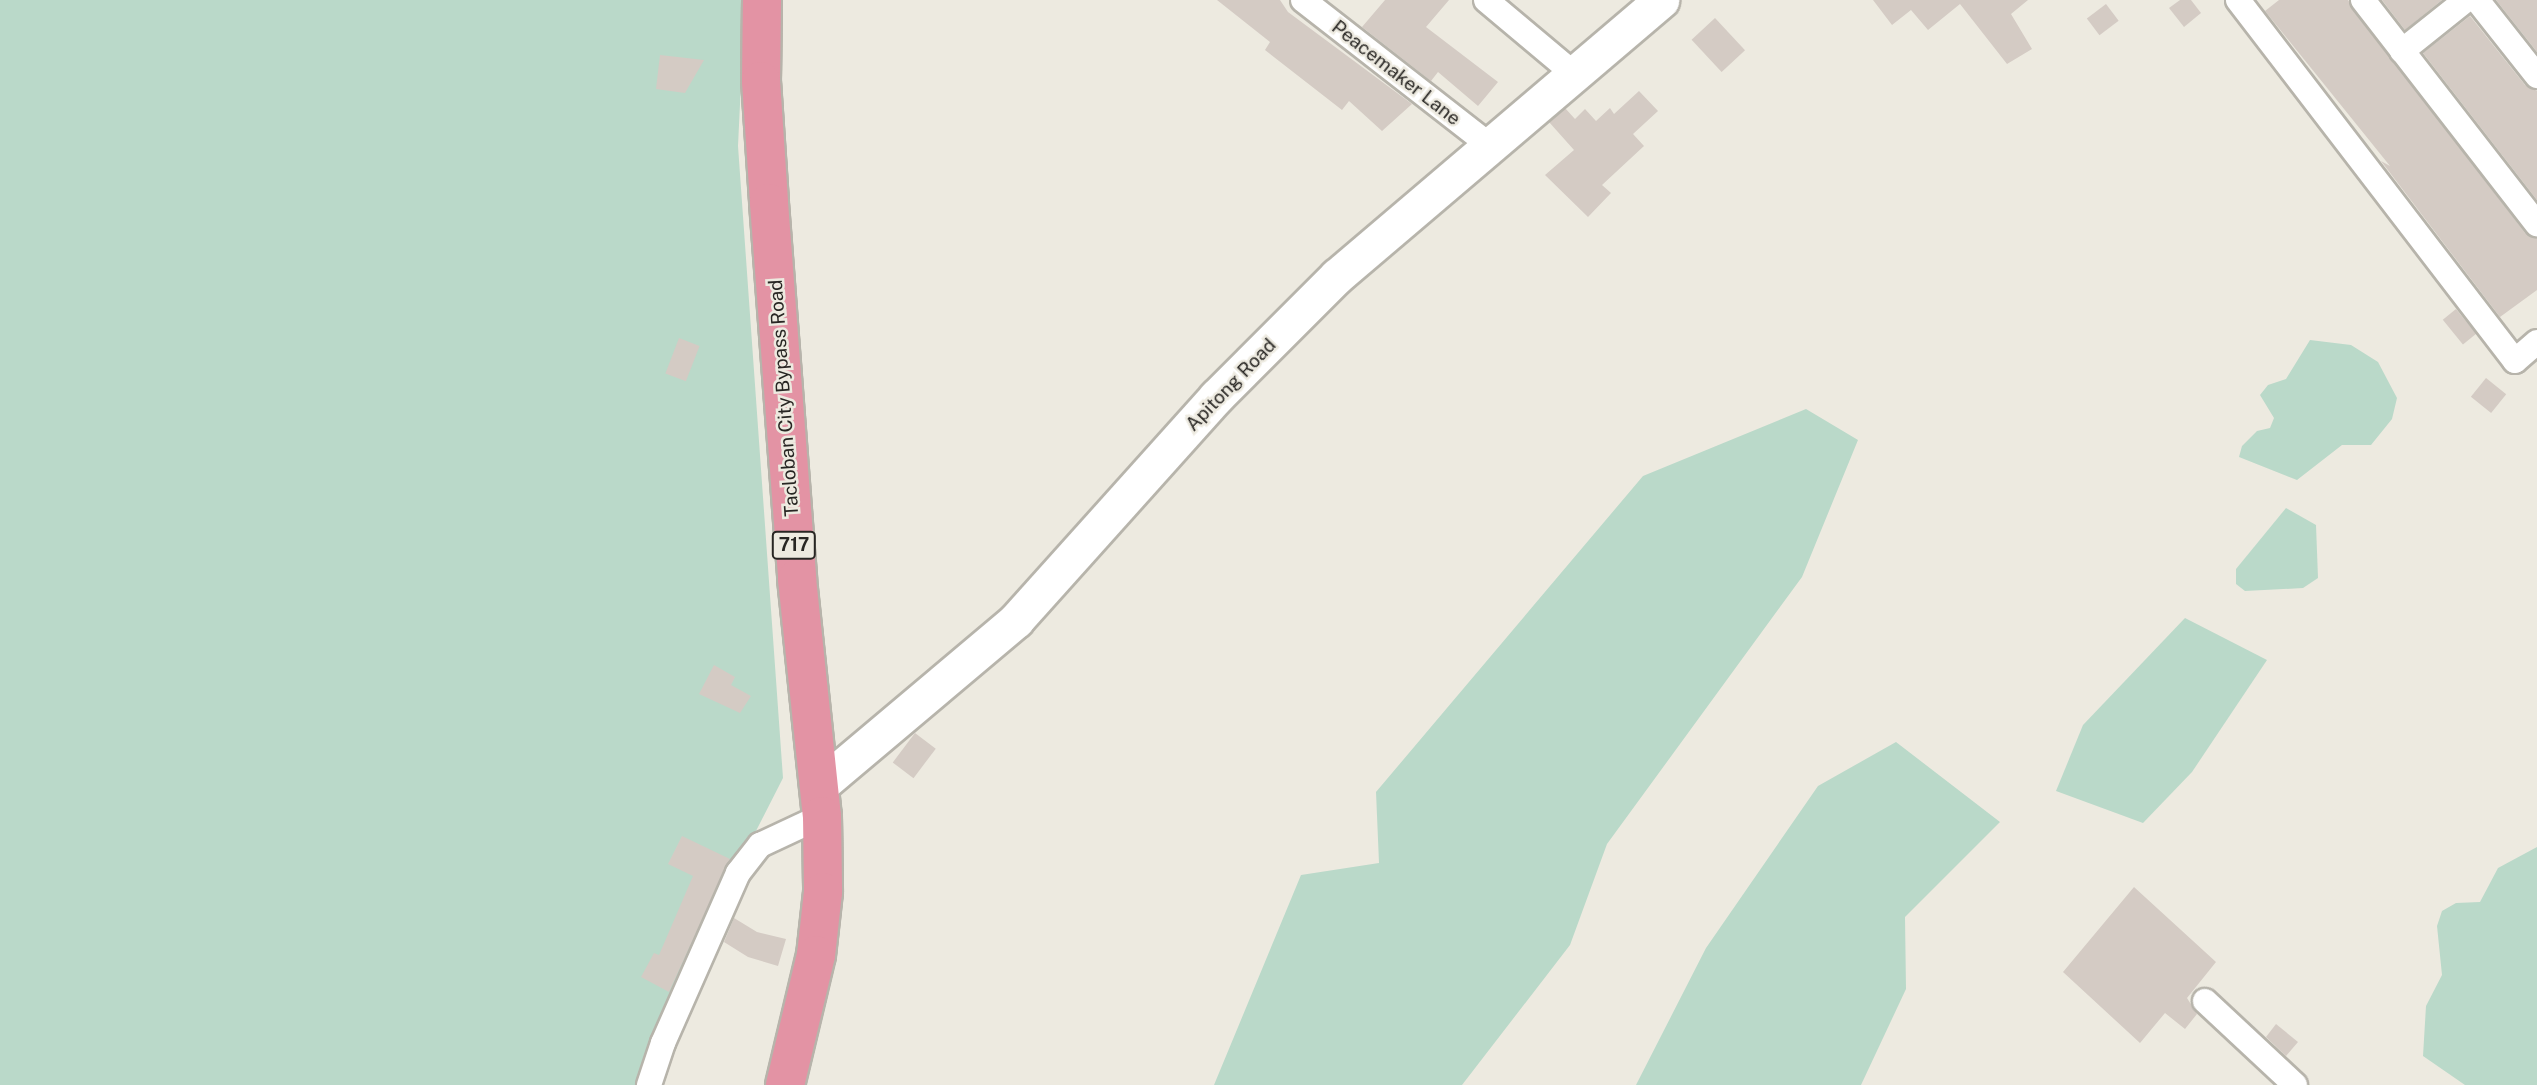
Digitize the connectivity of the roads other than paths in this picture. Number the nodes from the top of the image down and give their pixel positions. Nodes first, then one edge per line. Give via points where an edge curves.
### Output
1 (762, 0) edge
2 (1303, 0) edge
3 (1486, 0) edge
4 (2238, 0) edge
5 (2363, 0) edge
6 (2466, 0) edge
7 (2477, 0) edge
8 (1658, 1) edge
9 (2402, 51) junction
10 (1573, 73) junction
11 (2537, 76) edge
12 (1489, 145) junction
13 (2537, 224) edge
14 (2537, 342) edge
15 (820, 802) junction
16 (2205, 1002) dead end
17 (649, 1085) edge
18 (785, 1085) edge
19 (2295, 1085) edge

1 - 15 highway, Tacloban City Bypass Road / 717 via 764,122 797,579
2 - 12 street, Peacemaker Lane
3 - 10 street
4 - 14 street via 2515,361
5 - 9 street
6 - 9 street
7 - 11 street
8 - 10 street, Apitong Road
9 - 13 street
10 - 12 street, Apitong Road
12 - 15 street, Apitong Road via 1300,313 1216,397 1016,620
15 - 17 street via 760,845 738,873
15 - 18 highway, Tacloban City Bypass Road / 717 via 822,892 816,955
16 - 19 street

